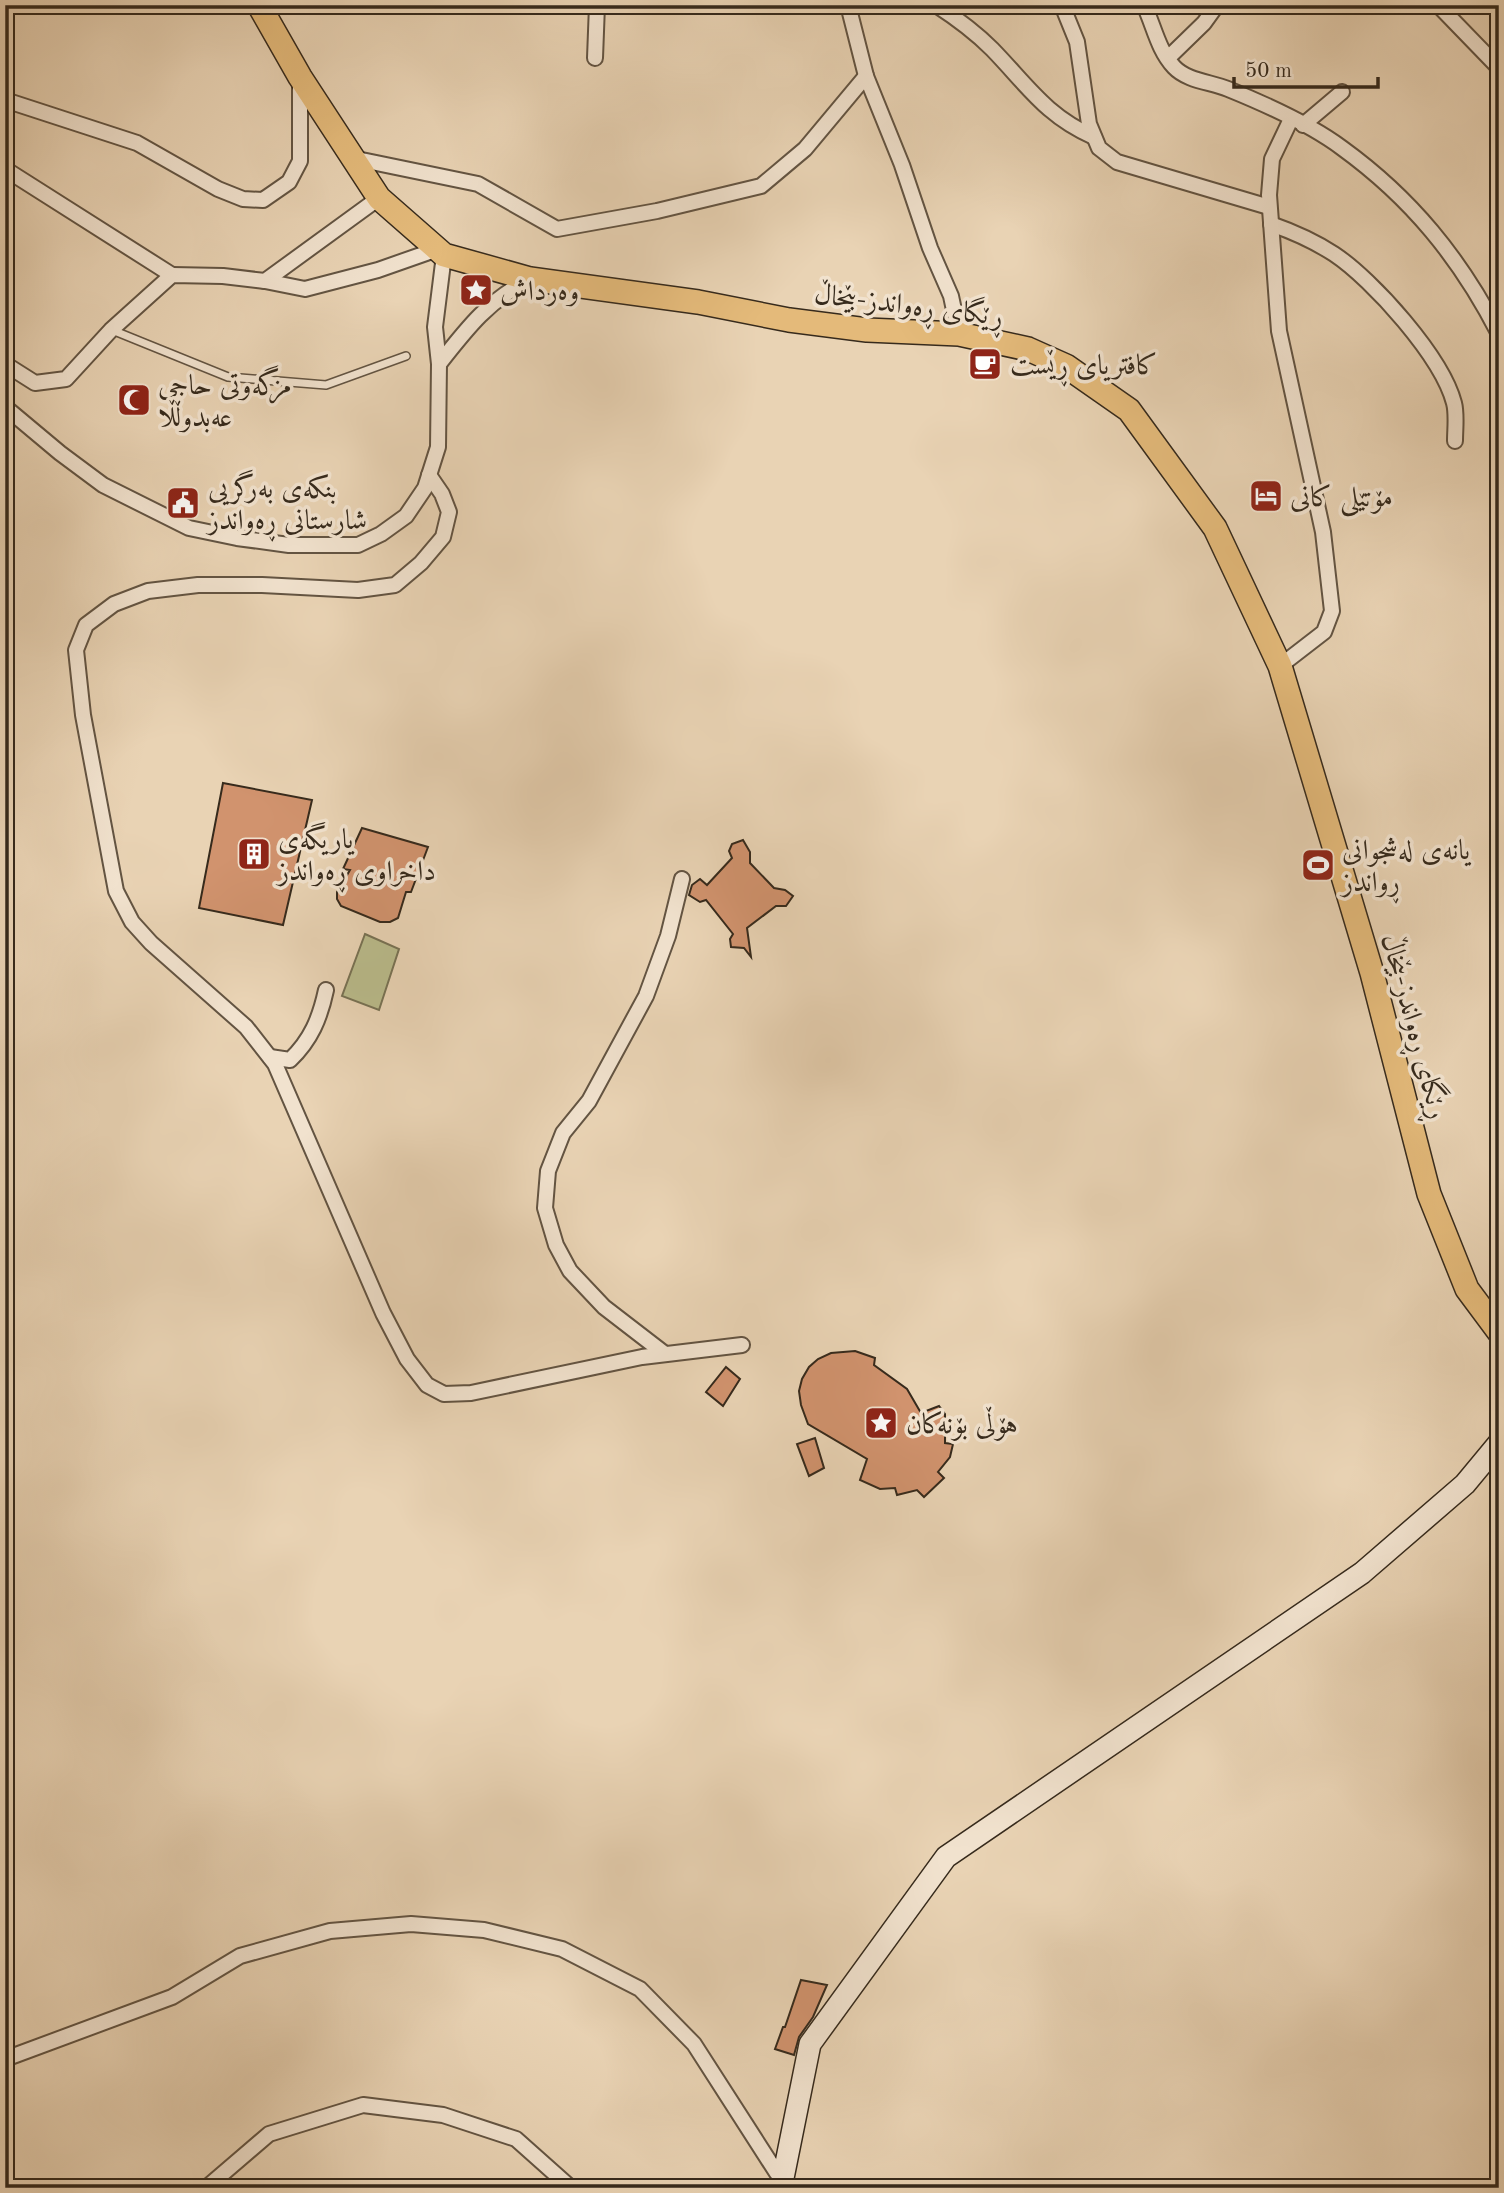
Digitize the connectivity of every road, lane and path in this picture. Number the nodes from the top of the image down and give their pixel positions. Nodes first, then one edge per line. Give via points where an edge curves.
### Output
1 (258, 5) edge
2 (597, 5) edge
3 (848, 5) edge
4 (936, 5) edge
5 (1062, 5) edge
6 (1144, 5) edge
7 (1217, 5) edge
8 (1438, 5) edge
9 (595, 58) dead end
10 (1168, 58) junction
11 (1499, 68) edge
12 (866, 76) junction
13 (300, 77) junction
14 (1342, 92) dead end
15 (5, 100) edge
16 (1297, 122) junction
17 (1094, 136) junction
18 (352, 158) junction
19 (5, 169) edge
20 (379, 198) junction
21 (1269, 207) junction
22 (1271, 224) junction
23 (439, 253) junction
24 (172, 275) junction
25 (530, 279) junction
26 (265, 281) junction
27 (111, 330) junction
28 (960, 334) junction
29 (1499, 334) edge
30 (406, 356) dead end
31 (439, 363) junction
32 (5, 364) edge
33 (5, 407) edge
34 (1455, 440) dead end
35 (429, 475) junction
36 (1280, 666) junction
37 (682, 879) dead end
38 (327, 990) dead end
39 (270, 1057) junction
40 (1499, 1332) edge
41 (742, 1345) dead end
42 (665, 1354) junction
43 (1499, 1443) edge
44 (1499, 1467) edge
45 (1465, 1484) junction
46 (5, 2059) edge
47 (782, 2184) edge
48 (206, 2188) edge
49 (571, 2188) edge

1 - 13 main road, ڕێگای ڕەواندز-بێخاڵ
2 - 9 street
3 - 12 street
4 - 17 street via 990,48 1058,118
5 - 17 street via 1077,43
6 - 10 street
7 - 10 street
8 - 11 street
10 - 16 street via 1180,72 1267,104
12 - 18 street via 805,149 761,186 557,229 478,184
12 - 28 street via 951,296
13 - 15 street via 300,161 289,182 263,200 243,199 218,189 137,143
13 - 18 main road, ڕێگای ڕەواندز-بێخاڵ
14 - 16 street
16 - 21 street via 1272,159
16 - 29 street via 1341,147 1410,204 1449,250
17 - 21 street via 1099,148 1116,162
18 - 20 main road, ڕێگای ڕەواندز-بێخاڵ
19 - 24 street
20 - 23 main road, ڕێگای ڕەواندز-بێخاڵ
20 - 26 street
21 - 22 street
22 - 34 street via 1336,255 1372,286 1420,342 1454,404
22 - 36 street via 1279,331 1323,532 1332,611 1324,632
23 - 25 main road, ڕێگای ڕەواندز-بێخاڵ
23 - 26 street via 305,289
23 - 31 street
24 - 26 street
24 - 27 street
25 - 28 main road, ڕێگای ڕەواندز-بێخاڵ via 698,302 789,320
25 - 31 street via 484,310
27 - 30 lane via 228,377 326,385
27 - 32 street via 66,379 35,383
28 - 36 main road, ڕێگای ڕەواندز-بێخاڵ via 1028,349 1066,366 1129,410 1215,528
31 - 35 street via 438,447
33 - 35 street via 103,485 189,528 237,538 289,545 358,545 406,516
35 - 39 street via 449,512 443,537 395,585 358,590 198,585 148,591 114,604 86,625 76,650 83,715 116,891 132,922 151,943 246,1027
36 - 40 main road, ڕێگای ڕەواندز-بێخاڵ via 1372,973 1429,1194 1467,1289
37 - 42 street via 646,996 589,1101 563,1133 548,1171 545,1208 570,1271 604,1307
38 - 39 street via 321,1014 302,1048 290,1060
39 - 42 street via 383,1313 407,1359 427,1385 444,1394 471,1393
41 - 42 street
43 - 45 street
44 - 45 street
45 - 47 street via 1362,1573 946,1857 810,2044
46 - 47 street via 172,1997 240,1956 330,1931 411,1924 484,1930 562,1949 639,1989 694,2044
48 - 49 street via 269,2134 363,2105 443,2115 516,2139

